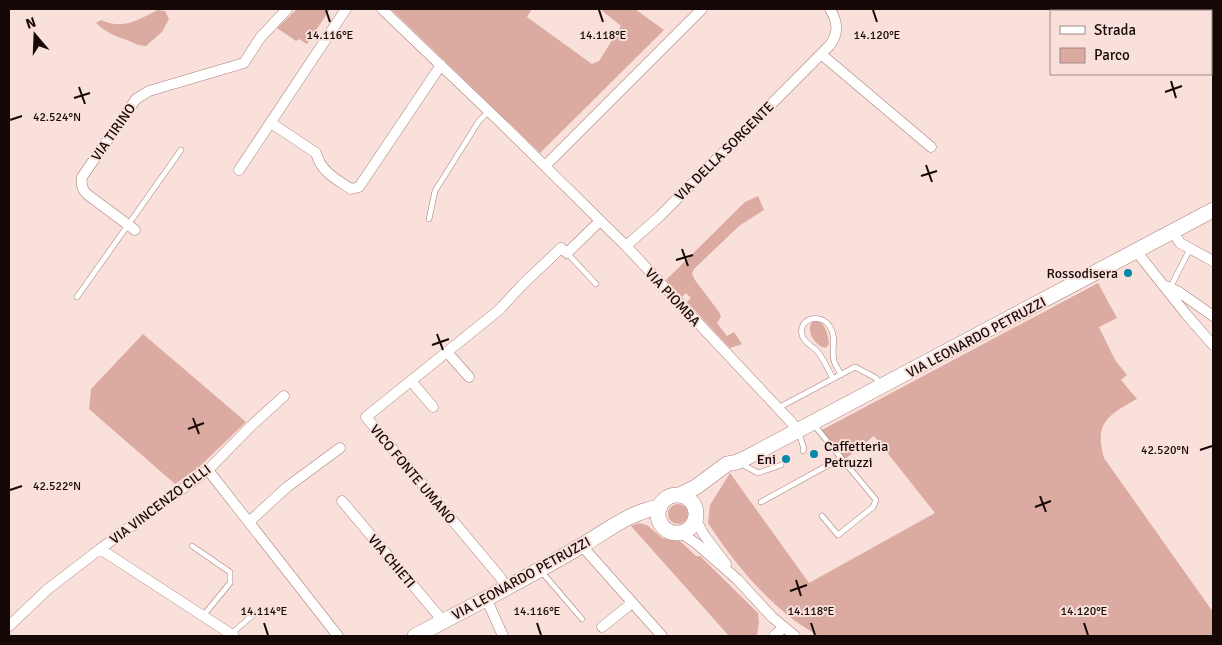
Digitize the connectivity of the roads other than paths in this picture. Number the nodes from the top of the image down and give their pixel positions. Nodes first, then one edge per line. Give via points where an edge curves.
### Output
1 (287, 9) edge
2 (346, 9) edge
3 (382, 9) edge
4 (702, 9) edge
5 (830, 9) edge
6 (821, 54) junction
7 (441, 65) junction
8 (489, 111) junction
9 (271, 123) junction
10 (931, 147) dead end
11 (181, 150) dead end
12 (545, 166) junction
13 (239, 170) dead end
14 (1213, 210) edge
15 (429, 219) dead end
16 (600, 220) junction
17 (131, 228) junction
18 (1172, 232) junction
19 (626, 246) junction
20 (1190, 249) junction
21 (1136, 251) junction
22 (568, 253) junction
23 (1213, 261) edge
24 (596, 284) dead end
25 (1166, 286) junction
26 (77, 297) dead end
27 (1197, 305) junction
28 (1186, 314) junction
29 (1213, 316) edge
30 (1213, 345) edge
31 (447, 352) junction
32 (841, 375) junction
33 (469, 377) dead end
34 (833, 379) junction
35 (411, 381) junction
36 (882, 387) junction
37 (284, 396) dead end
38 (433, 407) dead end
39 (778, 408) junction
40 (812, 424) junction
41 (798, 431) junction
42 (340, 448) dead end
43 (803, 451) dead end
44 (841, 458) junction
45 (740, 461) junction
46 (780, 465) dead end
47 (208, 470) junction
48 (680, 495) junction
49 (342, 501) dead end
50 (761, 502) dead end
51 (660, 507) junction
52 (696, 514) junction
53 (822, 516) dead end
54 (249, 522) junction
55 (660, 523) junction
56 (681, 533) junction
57 (601, 534) junction
58 (192, 546) dead end
59 (582, 546) junction
60 (100, 549) junction
61 (540, 569) junction
62 (738, 580) junction
63 (506, 587) junction
64 (486, 598) junction
65 (632, 603) junction
66 (254, 614) dead end
67 (203, 616) junction
68 (582, 619) dead end
69 (443, 622) junction
70 (9, 626) edge
71 (602, 627) dead end
72 (784, 627) junction
73 (232, 635) edge
74 (338, 636) edge
75 (415, 636) edge
76 (502, 636) edge
77 (662, 636) edge
78 (774, 636) edge
79 (795, 636) edge

1 - 17 street, VIA TIRINO via 260,38 244,63 149,92 136,99 81,183 88,196
2 - 9 street
3 - 7 street, VIA PIOMBA
4 - 12 street
5 - 6 street, VIA DELLA SORGENTE via 836,22 836,36
6 - 10 street
6 - 19 street, VIA DELLA SORGENTE
7 - 8 street, VIA PIOMBA
7 - 9 street via 359,187 351,189 327,173 318,162 318,150
8 - 12 street, VIA PIOMBA
8 - 15 lane via 479,121 434,191
9 - 13 street
11 - 17 lane
12 - 16 street, VIA PIOMBA
14 - 18 main road, VIA LEONARDO PETRUZZI
16 - 19 street, VIA PIOMBA
16 - 22 street, VICO FONTE UMANO
17 - 26 lane
18 - 20 street via 1180,243
18 - 21 main road, VIA LEONARDO PETRUZZI
19 - 39 street, VIA PIOMBA
20 - 23 street
20 - 25 lane
21 - 25 street
21 - 36 main road, VIA LEONARDO PETRUZZI
22 - 24 lane
22 - 31 street, VICO FONTE UMANO via 561,248 499,310
25 - 27 street
25 - 28 street
27 - 28 street
27 - 29 street
28 - 30 street
31 - 33 street
31 - 35 street, VICO FONTE UMANO
32 - 34 lane
32 - 34 lane via 834,360 834,339 829,325 821,318 808,320 803,325 802,336 817,352
32 - 36 lane via 854,367 876,378
34 - 39 lane
35 - 38 street
35 - 63 street, VICO FONTE UMANO via 366,418
36 - 40 main road, VIA LEONARDO PETRUZZI
37 - 47 street, VIA VINCENZO CILLI
39 - 41 street, VIA PIOMBA
40 - 41 main road, VIA LEONARDO PETRUZZI
40 - 44 lane
41 - 43 lane
41 - 45 main road, VIA LEONARDO PETRUZZI
42 - 54 street via 287,487
44 - 50 lane
44 - 53 lane via 876,500 873,507 838,535
45 - 46 lane via 758,473
45 - 48 main road, VIA LEONARDO PETRUZZI via 728,464
45 - 52 main road, VIA LEONARDO PETRUZZI via 708,490
47 - 54 street
47 - 60 street, VIA VINCENZO CILLI
48 - 51 main road via 668,498
48 - 52 main road via 690,500
49 - 69 street, VIA CHIETI
51 - 55 main road
51 - 57 main road, VIA LEONARDO PETRUZZI via 628,517
52 - 56 main road via 691,529
52 - 62 street via 704,535
54 - 74 street
55 - 56 main road via 671,533
55 - 57 main road, VIA LEONARDO PETRUZZI via 639,520
56 - 62 street
57 - 59 main road, VIA LEONARDO PETRUZZI
58 - 67 lane via 230,572 230,583
59 - 61 main road, VIA LEONARDO PETRUZZI
59 - 65 street
60 - 67 street, VIA VINCENZO CILLI
60 - 70 street, VIA VINCENZO CILLI via 48,589
61 - 63 main road, VIA LEONARDO PETRUZZI
61 - 68 lane
62 - 72 street
63 - 64 main road, VIA LEONARDO PETRUZZI
64 - 69 main road, VIA LEONARDO PETRUZZI
64 - 76 street
65 - 71 street
65 - 77 street
66 - 73 lane
67 - 73 street, VIA VINCENZO CILLI
69 - 75 main road, VIA LEONARDO PETRUZZI
72 - 78 street
72 - 79 street

